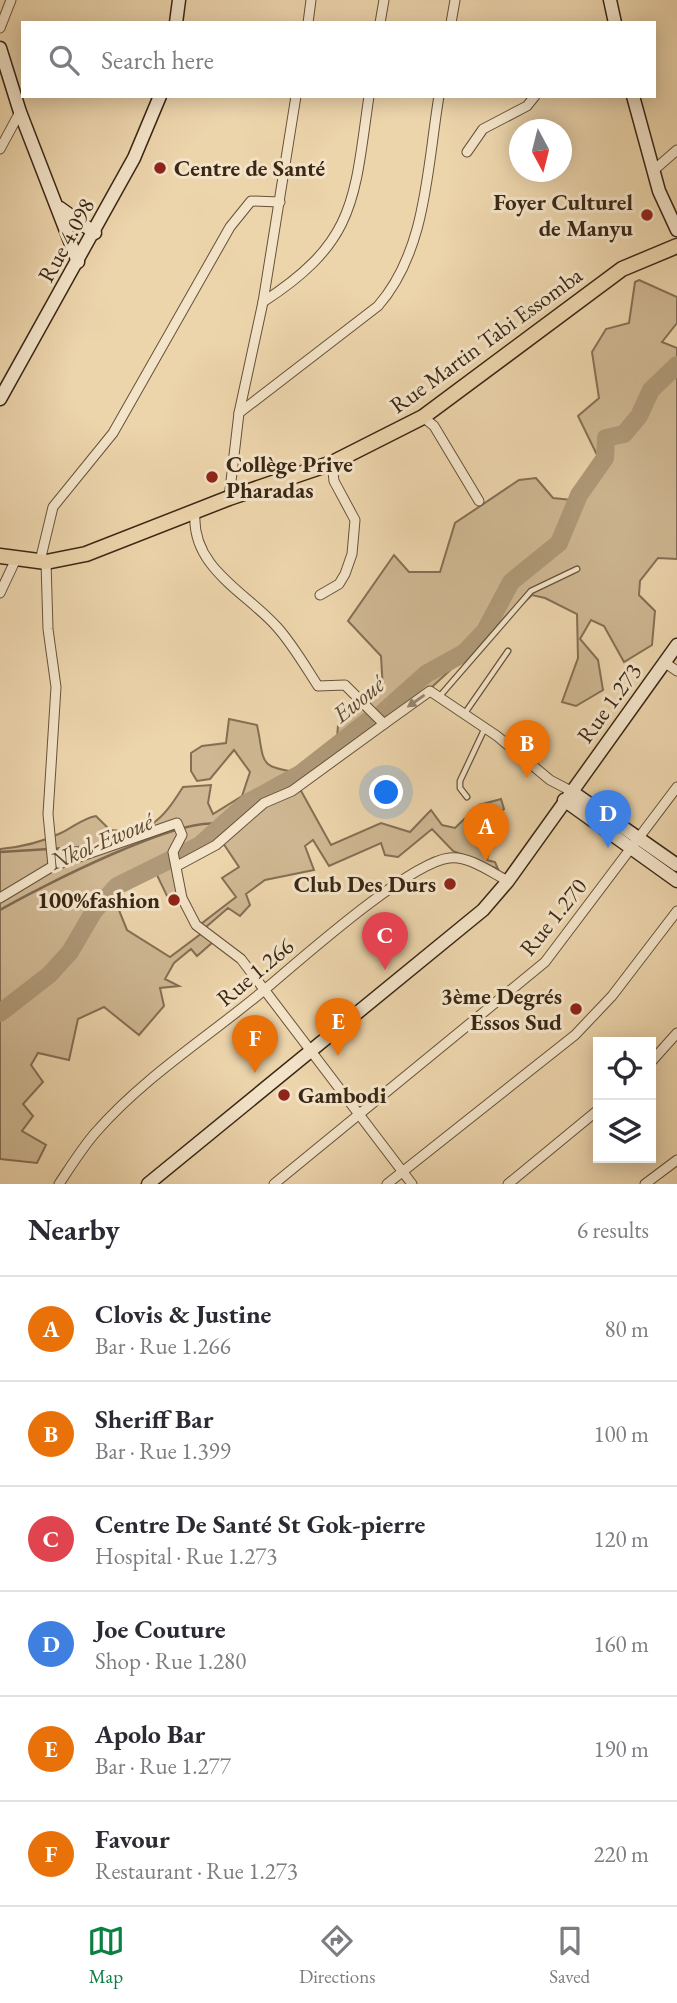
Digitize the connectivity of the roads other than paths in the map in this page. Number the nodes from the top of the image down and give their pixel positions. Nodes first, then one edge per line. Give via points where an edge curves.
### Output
1 (11, 0) edge
2 (179, 0) edge
3 (311, 0) edge
4 (384, 0) edge
5 (455, 0) edge
6 (610, 0) edge
7 (176, 21) edge
8 (308, 21) edge
9 (380, 21) edge
10 (452, 21) edge
11 (612, 21) edge
12 (0, 28) edge
13 (0, 48) edge
14 (3, 67) edge
15 (159, 98) edge
16 (296, 98) edge
17 (369, 98) edge
18 (439, 98) edge
19 (533, 98) edge
20 (634, 98) edge
21 (20, 112) junction
22 (0, 149) edge
23 (677, 150) edge
24 (467, 152) dead end
25 (654, 170) junction
26 (280, 202) junction
27 (59, 208) junction
28 (677, 230) edge
29 (94, 233) junction
30 (677, 246) edge
31 (78, 262) junction
32 (263, 302) junction
33 (0, 399) edge
34 (239, 414) junction
35 (424, 417) junction
36 (332, 463) junction
37 (229, 498) junction
38 (479, 501) dead end
39 (195, 513) junction
40 (0, 556) edge
41 (16, 559) junction
42 (43, 561) junction
43 (577, 569) dead end
44 (0, 593) edge
45 (320, 595) dead end
46 (677, 645) edge
47 (508, 651) dead end
48 (664, 662) junction
49 (677, 671) edge
50 (438, 698) junction
51 (464, 714) junction
52 (382, 723) junction
53 (485, 728) junction
54 (677, 788) edge
55 (568, 795) junction
56 (467, 797) dead end
57 (636, 842) junction
58 (677, 865) edge
59 (53, 866) junction
60 (177, 866) junction
61 (508, 881) junction
62 (677, 881) edge
63 (0, 898) edge
64 (677, 911) edge
65 (264, 990) junction
66 (677, 1033) edge
67 (308, 1051) junction
68 (656, 1056) edge
69 (593, 1114) edge
70 (357, 1115) junction
71 (677, 1160) edge
72 (402, 1172) junction
73 (59, 1184) edge
74 (148, 1184) edge
75 (274, 1184) edge
76 (387, 1184) edge
77 (412, 1184) edge
78 (508, 1184) edge
79 (645, 1184) edge

1 - 12 street
2 - 7 main road
3 - 8 street
4 - 9 street
5 - 10 street
6 - 11 main road
13 - 14 main road
14 - 21 main road
15 - 29 main road, Rue 4.098
16 - 26 street
17 - 32 street via 353,197 341,229 299,279
18 - 34 street via 416,232 397,285 378,306
19 - 24 street via 527,106 482,129
20 - 25 main road
21 - 22 street
21 - 27 main road
23 - 25 street
25 - 28 main road
26 - 32 street
26 - 42 street via 251,201 230,227 113,433 53,507
27 - 29 main road
27 - 31 main road
29 - 31 main road, Rue 4.098
30 - 35 main road, Rue Martin Tabi Essomba via 622,269
31 - 33 main road, Rue 4.098
32 - 34 street
34 - 37 street
35 - 36 main road, Rue Martin Tabi Essomba
35 - 38 street
36 - 37 main road, Rue Martin Tabi Essomba
36 - 45 street via 334,481 355,520 352,554 339,584
37 - 39 main road, Rue Martin Tabi Essomba
39 - 42 main road, Rue Martin Tabi Essomba via 86,554
39 - 52 street via 197,540 216,572 277,627 318,685 345,685
40 - 41 main road, Rue Martin Tabi Essomba
41 - 42 main road, Rue Martin Tabi Essomba
41 - 44 street
42 - 59 street via 56,687 48,814
43 - 50 lane via 531,590
46 - 48 main road, Rue 1.273
47 - 51 lane
48 - 49 street
48 - 55 main road, Rue 1.273
50 - 51 street
50 -> 52 street via 430,691
51 - 53 street
52 - 60 street via 292,790 264,803 216,845
53 - 55 street
53 - 56 lane via 460,780
54 - 57 street, Rue 1.270
55 - 57 main road
55 - 61 main road, Rue 1.273
57 - 58 main road
57 - 62 main road
57 - 70 street, Rue 1.270 via 545,962
59 - 60 street via 177,823 181,835 173,852
59 - 63 street
60 - 65 street via 182,898 197,926 233,951
61 - 65 street, Rue 1.266 via 464,859 438,861 386,892
61 - 67 main road, Rue 1.273 via 469,924
64 - 72 street via 612,996 575,1035
65 - 67 street
65 - 73 street, Rue 1.266 via 139,1090 97,1131
66 - 68 street
67 - 70 street
67 - 74 main road, Rue 1.273
69 - 78 street
70 - 72 street
70 - 75 street, Rue 1.270
71 - 79 street
72 - 76 street
72 - 77 street

